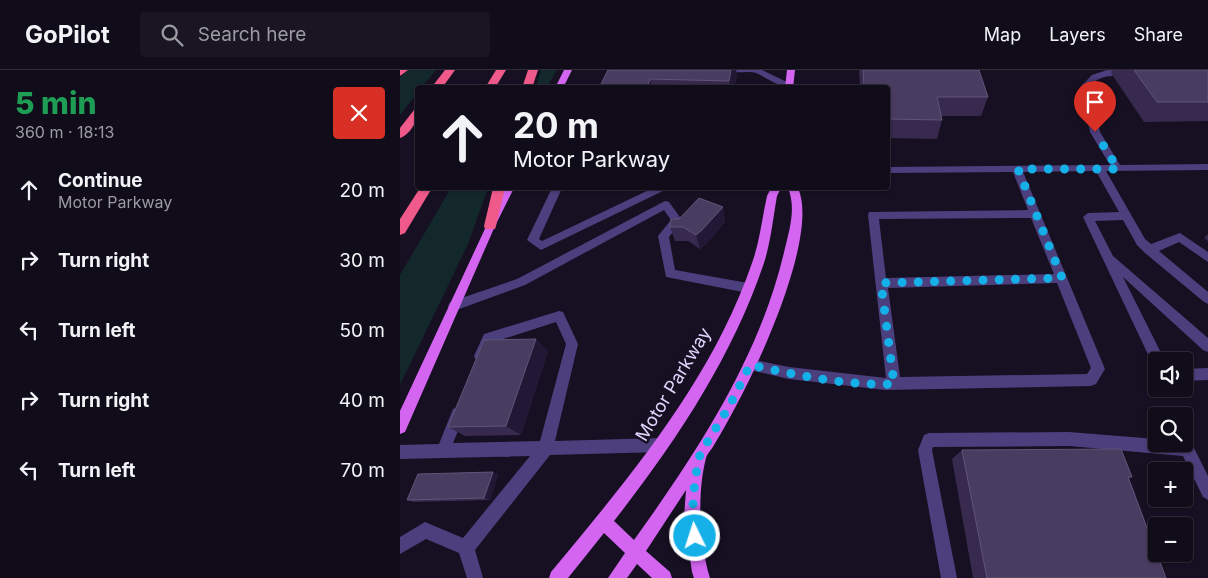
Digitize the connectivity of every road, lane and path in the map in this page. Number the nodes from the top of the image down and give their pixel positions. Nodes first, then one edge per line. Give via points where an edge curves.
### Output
1 (403, 70) edge
2 (450, 70) edge
3 (501, 70) edge
4 (532, 70) edge
5 (568, 70) edge
6 (732, 70) edge
7 (756, 70) edge
8 (791, 70) edge
9 (1141, 71) edge
10 (400, 73) edge
11 (438, 85) edge
12 (492, 85) edge
13 (528, 85) edge
14 (560, 85) edge
15 (787, 85) edge
16 (789, 85) edge
17 (415, 116) edge
18 (400, 135) edge
19 (1208, 167) edge
20 (1018, 169) junction
21 (1100, 169) junction
22 (1118, 169) junction
23 (890, 170) edge
24 (425, 190) edge
25 (499, 190) edge
26 (508, 190) edge
27 (556, 190) edge
28 (775, 190) edge
29 (794, 190) edge
30 (648, 191) edge
31 (1036, 214) junction
32 (1126, 216) junction
33 (490, 226) junction
34 (400, 230) edge
35 (1149, 250) junction
36 (1106, 254) junction
37 (1208, 258) edge
38 (1062, 278) junction
39 (881, 283) junction
40 (748, 288) junction
41 (1208, 299) edge
42 (454, 306) junction
43 (1208, 346) edge
44 (1154, 352) edge
45 (750, 365) junction
46 (475, 373) edge
47 (1208, 374) edge
48 (1193, 375) edge
49 (894, 384) junction
50 (464, 399) edge
51 (400, 427) edge
52 (660, 445) junction
53 (546, 448) junction
54 (443, 451) junction
55 (400, 452) edge
56 (700, 454) junction
57 (1208, 492) edge
58 (603, 522) junction
59 (400, 546) edge
60 (466, 548) junction
61 (636, 552) junction
62 (475, 578) edge
63 (556, 578) edge
64 (616, 578) edge
65 (664, 578) edge
66 (702, 578) edge
67 (948, 578) edge

1 - 10 highway
2 - 11 highway
3 - 12 highway
4 - 13 highway
5 - 14 main road
6 - 7 street
7 - 15 street
8 - 16 main road
9 - 22 street via 1102,72 1085,86 1095,132
17 - 18 highway
19 - 22 street
20 - 21 street
20 - 23 street
20 - 31 street
21 - 22 street
21 - 32 street
24 - 34 highway
25 - 33 highway
26 - 33 main road
27 - 30 street via 534,240 540,246
28 - 40 main road, Motor Parkway
29 - 45 main road via 798,197 796,221 787,272 761,345
31 - 38 street
31 - 39 street via 873,215
32 - 35 street
32 - 36 street via 1088,216
33 - 42 main road
35 - 37 street via 1180,237
35 - 41 street
36 - 43 street
36 - 44 street
38 - 39 street
38 - 49 street via 1098,369 1091,380
39 - 49 street
40 - 42 street via 670,274 663,236 677,220 665,205 521,282
40 - 52 main road, Motor Parkway via 712,362
42 - 51 main road
45 - 49 street via 789,374
45 - 56 main road
46 - 53 street via 489,338 559,316 572,344
47 - 48 street
50 - 54 street
52 - 53 street
52 - 58 main road, Motor Parkway
53 - 54 street
53 - 60 street
54 - 55 street
56 - 61 main road
56 - 66 main road via 692,517
57 - 67 street via 1187,449 1070,439 929,440 925,450
58 - 61 main road
58 - 63 main road, Motor Parkway
59 - 60 street via 425,530
60 - 62 street
61 - 64 main road
61 - 65 main road

